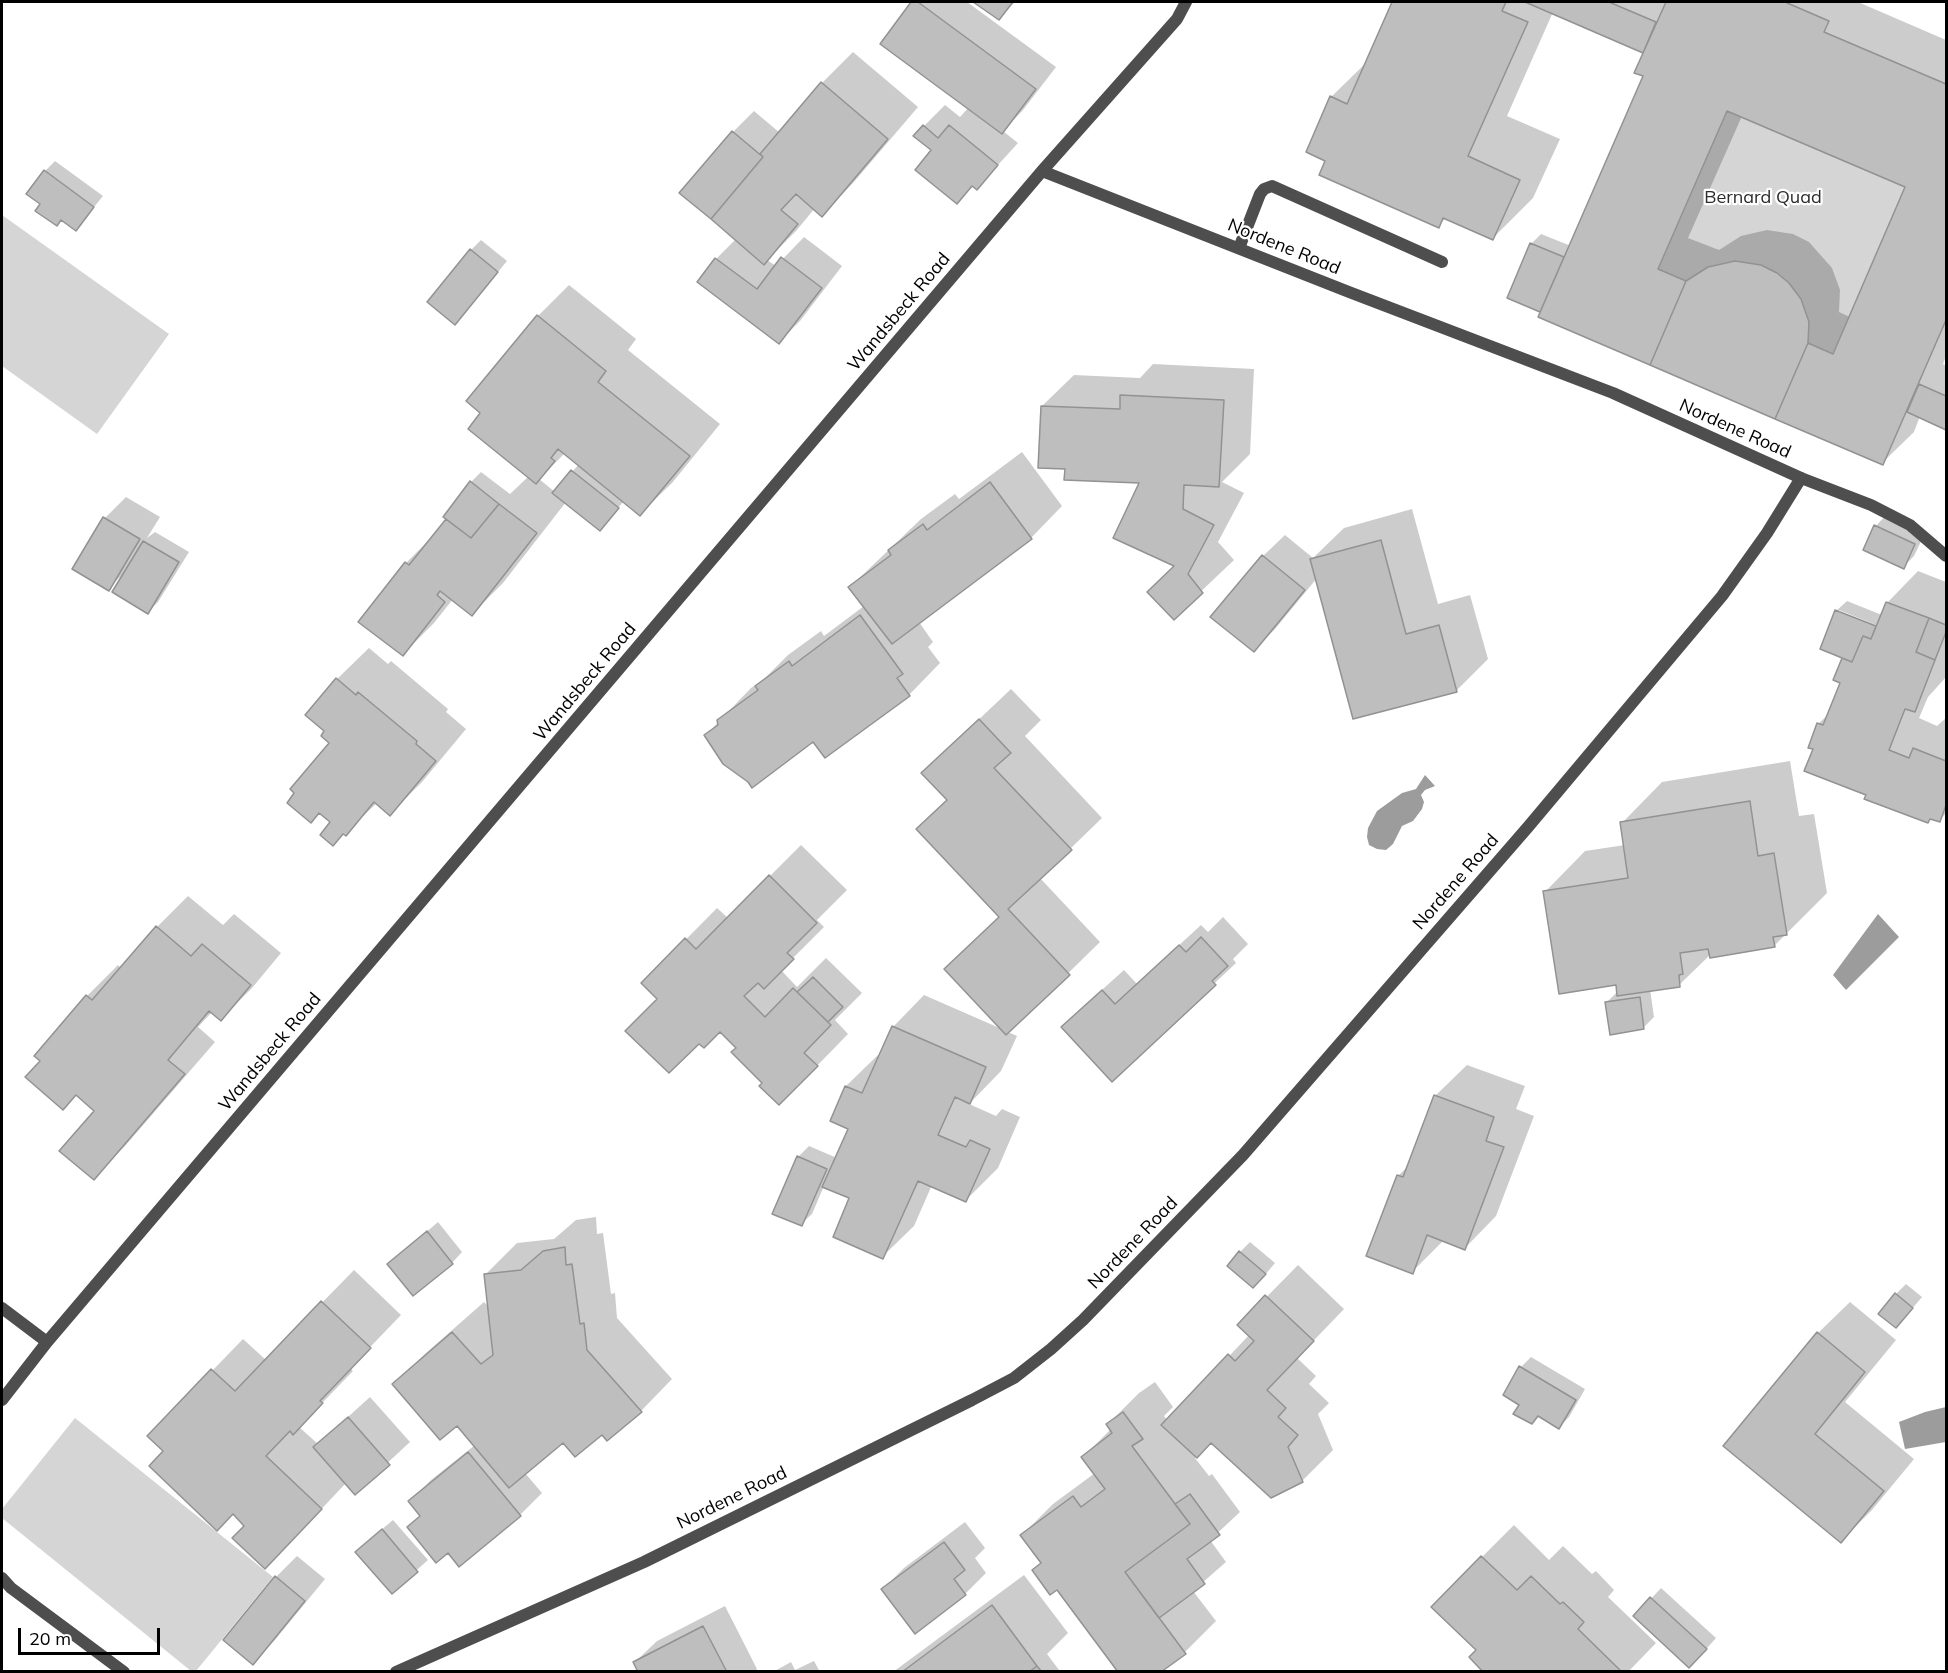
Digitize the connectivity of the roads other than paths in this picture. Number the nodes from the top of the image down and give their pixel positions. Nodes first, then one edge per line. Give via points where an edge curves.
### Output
1 (1186, 2) edge
2 (1042, 171) junction
3 (1239, 248) junction
4 (1442, 262) dead end
5 (1801, 478) junction
6 (1947, 556) edge
7 (2, 1308) edge
8 (47, 1342) junction
9 (2, 1400) edge
10 (2, 1578) edge
11 (124, 1671) edge
12 (396, 1671) edge

1 - 2 street, Wandsbeck Road via 1177,19
2 - 3 street, Nordene Road
2 - 8 street, Wandsbeck Road
3 - 4 street via 1260,194 1272,186
3 - 5 street, Nordene Road via 1613,393
5 - 6 street via 1910,525
5 - 12 street, Nordene Road via 1722,596 1528,827 1243,1155 1051,1349 1014,1378 972,1400 644,1562
7 - 8 street
8 - 9 street, Wandsbeck Road
10 - 11 street

